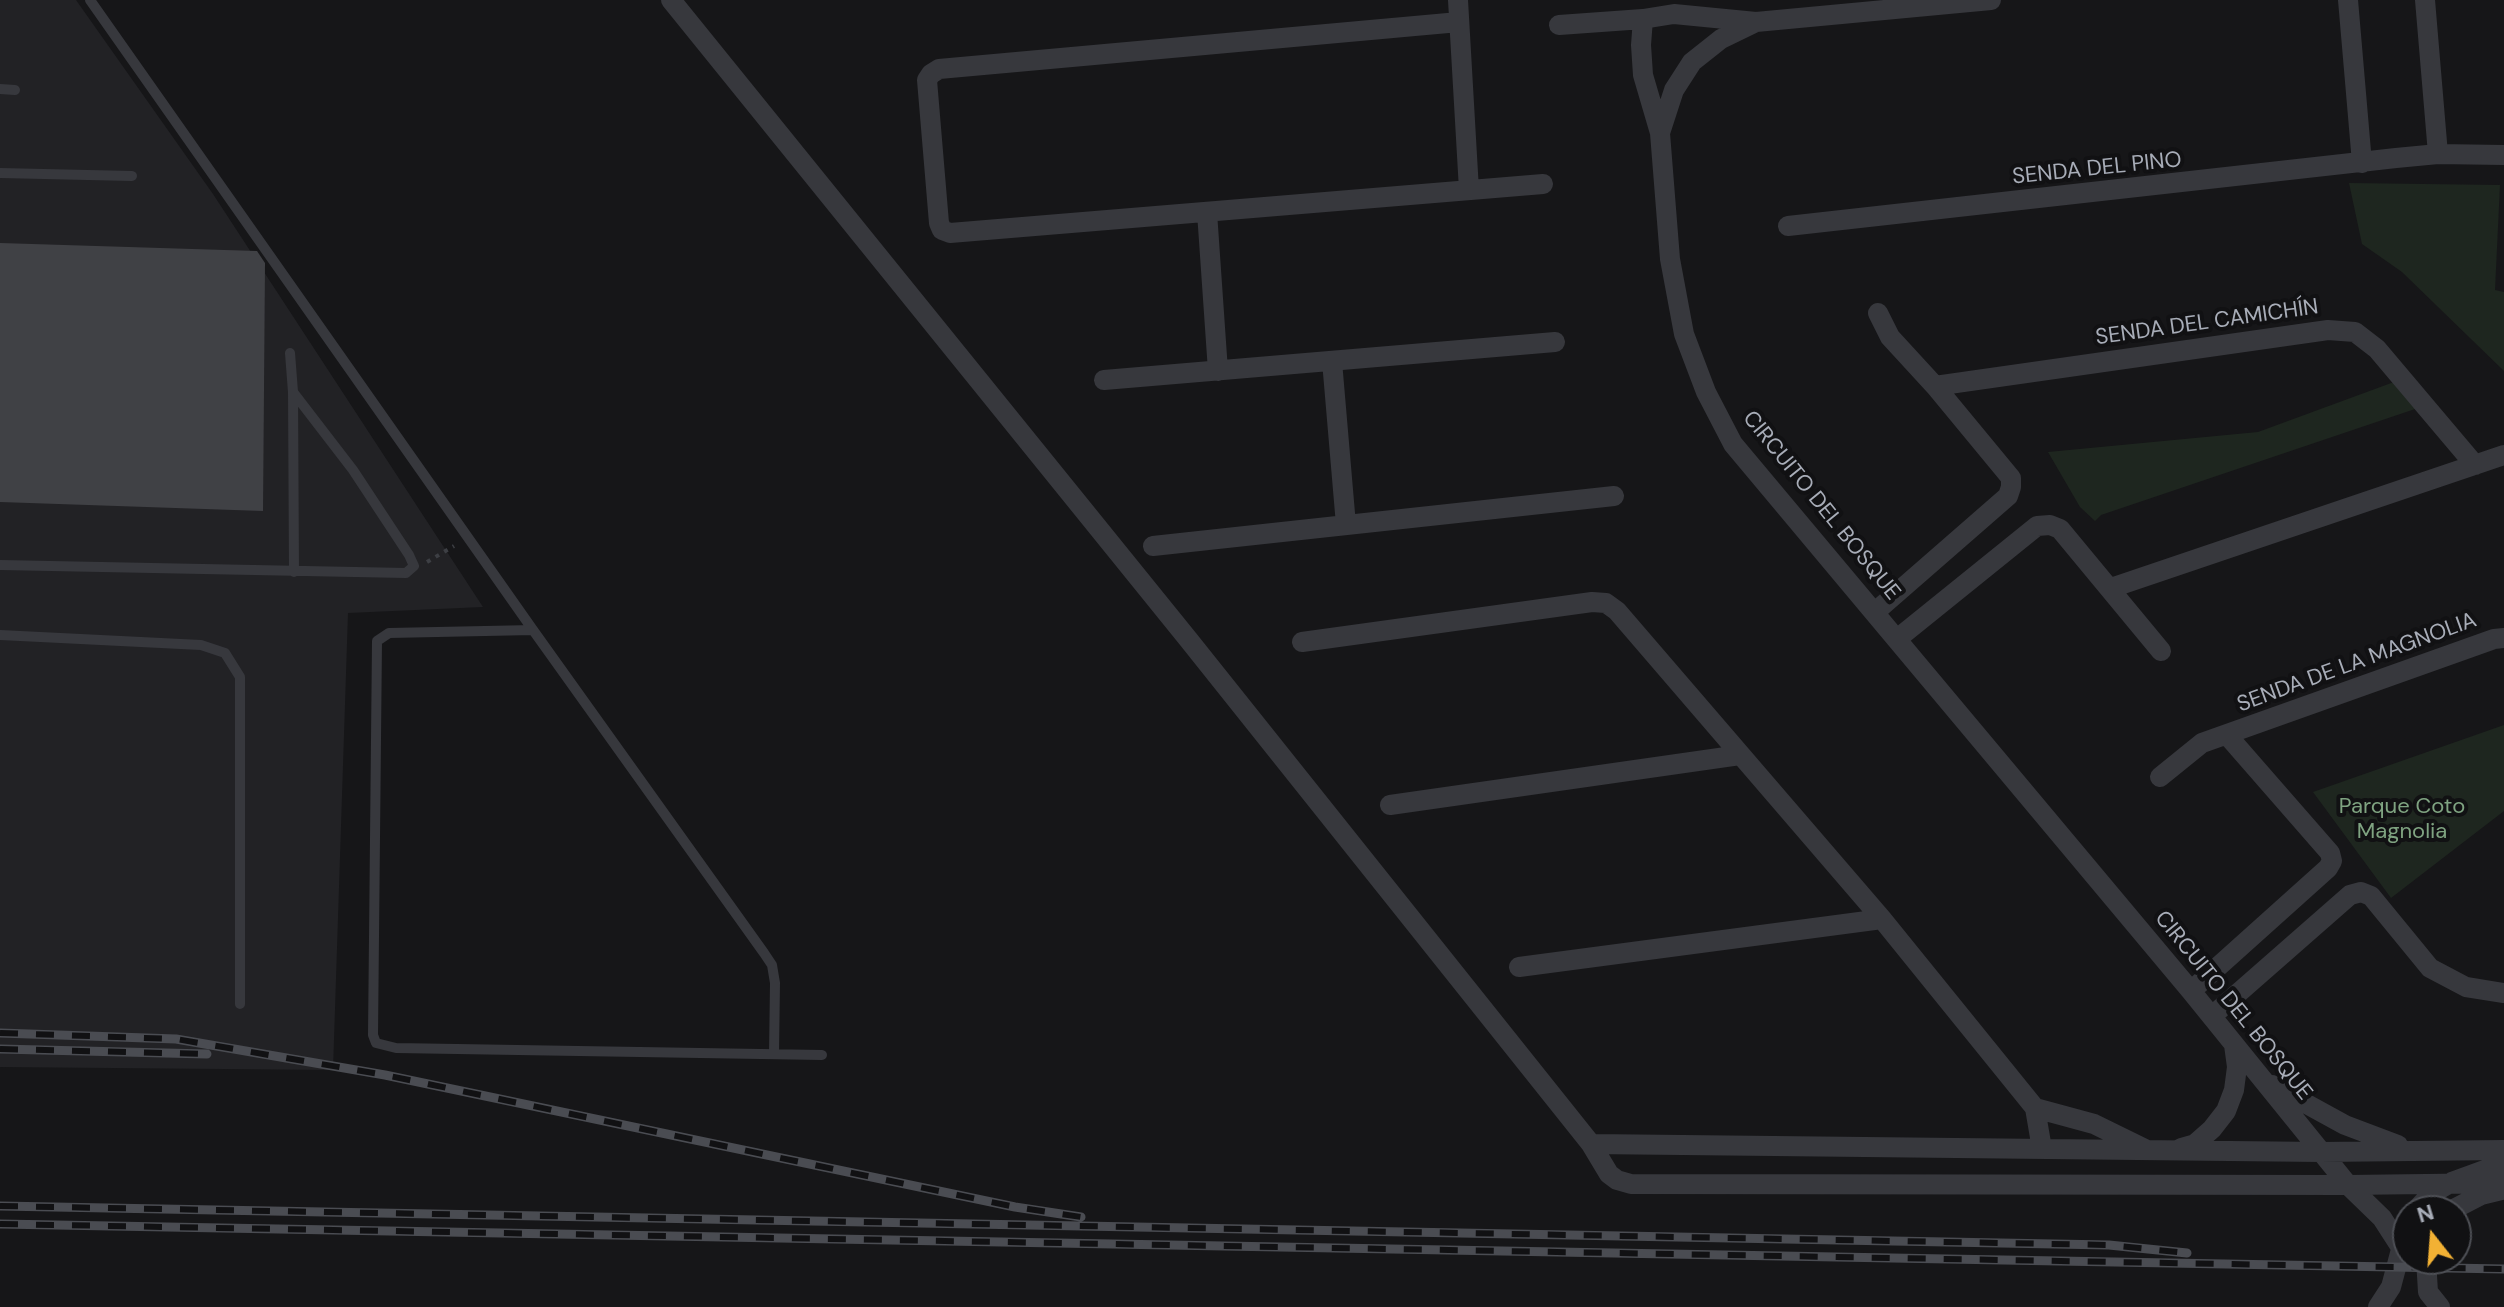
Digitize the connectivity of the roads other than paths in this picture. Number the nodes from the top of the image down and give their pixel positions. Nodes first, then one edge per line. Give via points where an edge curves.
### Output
1 (90, 0) edge
2 (671, 0) edge
3 (1458, 0) edge
4 (1991, 0) edge
5 (2348, 0) edge
6 (2425, 0) edge
7 (1643, 19) junction
8 (1459, 22) junction
9 (1756, 22) junction
10 (1559, 25) dead end
11 (0, 89) edge
12 (15, 90) dead end
13 (1660, 133) junction
14 (2438, 154) junction
15 (2504, 155) edge
16 (2362, 163) junction
17 (0, 173) edge
18 (132, 176) dead end
19 (1543, 184) dead end
20 (1469, 190) junction
21 (1207, 212) junction
22 (1788, 226) dead end
23 (1878, 313) dead end
24 (1555, 342) dead end
25 (290, 353) dead end
26 (1332, 361) junction
27 (1218, 371) junction
28 (1104, 380) dead end
29 (1935, 386) junction
30 (293, 392) junction
31 (2502, 461) edge
32 (2475, 465) junction
33 (1614, 496) dead end
34 (1346, 525) junction
35 (1153, 546) dead end
36 (0, 565) edge
37 (294, 572) junction
38 (2111, 588) junction
39 (1875, 612) junction
40 (533, 630) junction
41 (0, 635) edge
42 (2504, 638) edge
43 (1897, 639) junction
44 (1302, 642) dead end
45 (2161, 651) dead end
46 (2227, 735) junction
47 (1740, 755) junction
48 (2160, 777) dead end
49 (1390, 805) dead end
50 (1882, 919) junction
51 (1519, 967) dead end
52 (2191, 991) junction
53 (2504, 993) edge
54 (240, 1004) dead end
55 (2212, 1016) junction
56 (2234, 1045) junction
57 (774, 1054) junction
58 (822, 1055) dead end
59 (2262, 1080) junction
60 (2035, 1108) junction
61 (1591, 1144) junction
62 (2042, 1149) junction
63 (2504, 1150) edge
64 (2149, 1151) junction
65 (2174, 1151) junction
66 (2427, 1151) junction
67 (2321, 1152) junction
68 (2504, 1163) edge
69 (2452, 1182) junction
70 (2348, 1185) junction
71 (2504, 1186) edge
72 (2430, 1195) edge
73 (2472, 1200) edge
74 (2392, 1234) edge
75 (2394, 1275) edge
76 (2427, 1275) edge
77 (2378, 1307) edge
78 (2440, 1307) edge

1 - 40 lane
2 - 61 street
3 - 8 street
4 - 9 street, CIRCUITO DEL BOSQUE
5 - 16 street
6 - 14 street
7 - 9 street via 1674,14
7 - 10 street
7 - 13 street via 1643,75
8 - 20 street
8 - 21 street via 939,69 927,80 942,230
9 - 13 street, CIRCUITO DEL BOSQUE via 1721,39 1692,62 1674,90
11 - 12 lane
13 - 39 street, CIRCUITO DEL BOSQUE via 1670,259 1684,334 1706,392 1733,444
14 - 15 street, SENDA DEL PINO
14 - 16 street, SENDA DEL PINO
16 - 22 street, SENDA DEL PINO
17 - 18 lane
19 - 20 street
20 - 21 street
21 - 27 street
23 - 29 street via 1890,337
24 - 26 street
25 - 30 lane
26 - 27 street
26 - 34 street
27 - 28 street
29 - 32 street, SENDA DEL CAMICHÍN via 2328,330 2355,332 2377,349
29 - 39 street via 2011,478 2011,487 2008,496
30 - 37 lane
30 - 37 lane via 353,470 414,566 406,573
31 - 32 street
32 - 38 street
33 - 34 street
34 - 35 street
36 - 37 lane
38 - 43 street via 2060,529 2037,526
38 - 45 street
39 - 43 street, CIRCUITO DEL BOSQUE
40 - 57 lane via 772,965
40 - 57 lane via 389,633 377,641 376,1043 396,1048
41 - 54 lane via 201,645 225,653 233,665 240,677
42 - 46 street, SENDA DE LA MAGNOLIA
43 - 52 street, CIRCUITO DEL BOSQUE
44 - 47 street via 1606,603
46 - 48 street, SENDA DE LA MAGNOLIA via 2202,743
46 - 52 street, SENDA DE LA MAGNOLIA via 2332,861
47 - 49 street
47 - 50 street
50 - 51 street
50 - 60 street
52 - 55 street, CIRCUITO DEL BOSQUE
53 - 55 street via 2466,987 2430,968 2371,896 2361,892 2350,895
55 - 56 street, CIRCUITO DEL BOSQUE
56 - 59 street, CIRCUITO DEL BOSQUE
56 - 65 street via 2236,1079 2226,1111 2195,1144
57 - 58 lane
59 - 66 street via 2345,1125 2387,1143
59 - 67 street, CIRCUITO DEL BOSQUE
60 - 62 street
60 - 64 street via 2094,1124
61 - 62 street
61 - 70 street via 1609,1174 1631,1184
62 - 64 street
63 - 66 street
64 - 65 street
65 - 67 street
66 - 67 street
67 - 70 street, CIRCUITO DEL BOSQUE
68 - 69 street
69 - 70 street
69 - 71 street
69 - 72 street
70 - 74 street, CIRCUITO DEL BOSQUE
71 - 73 street
75 - 77 street
76 - 78 street via 2428,1292

